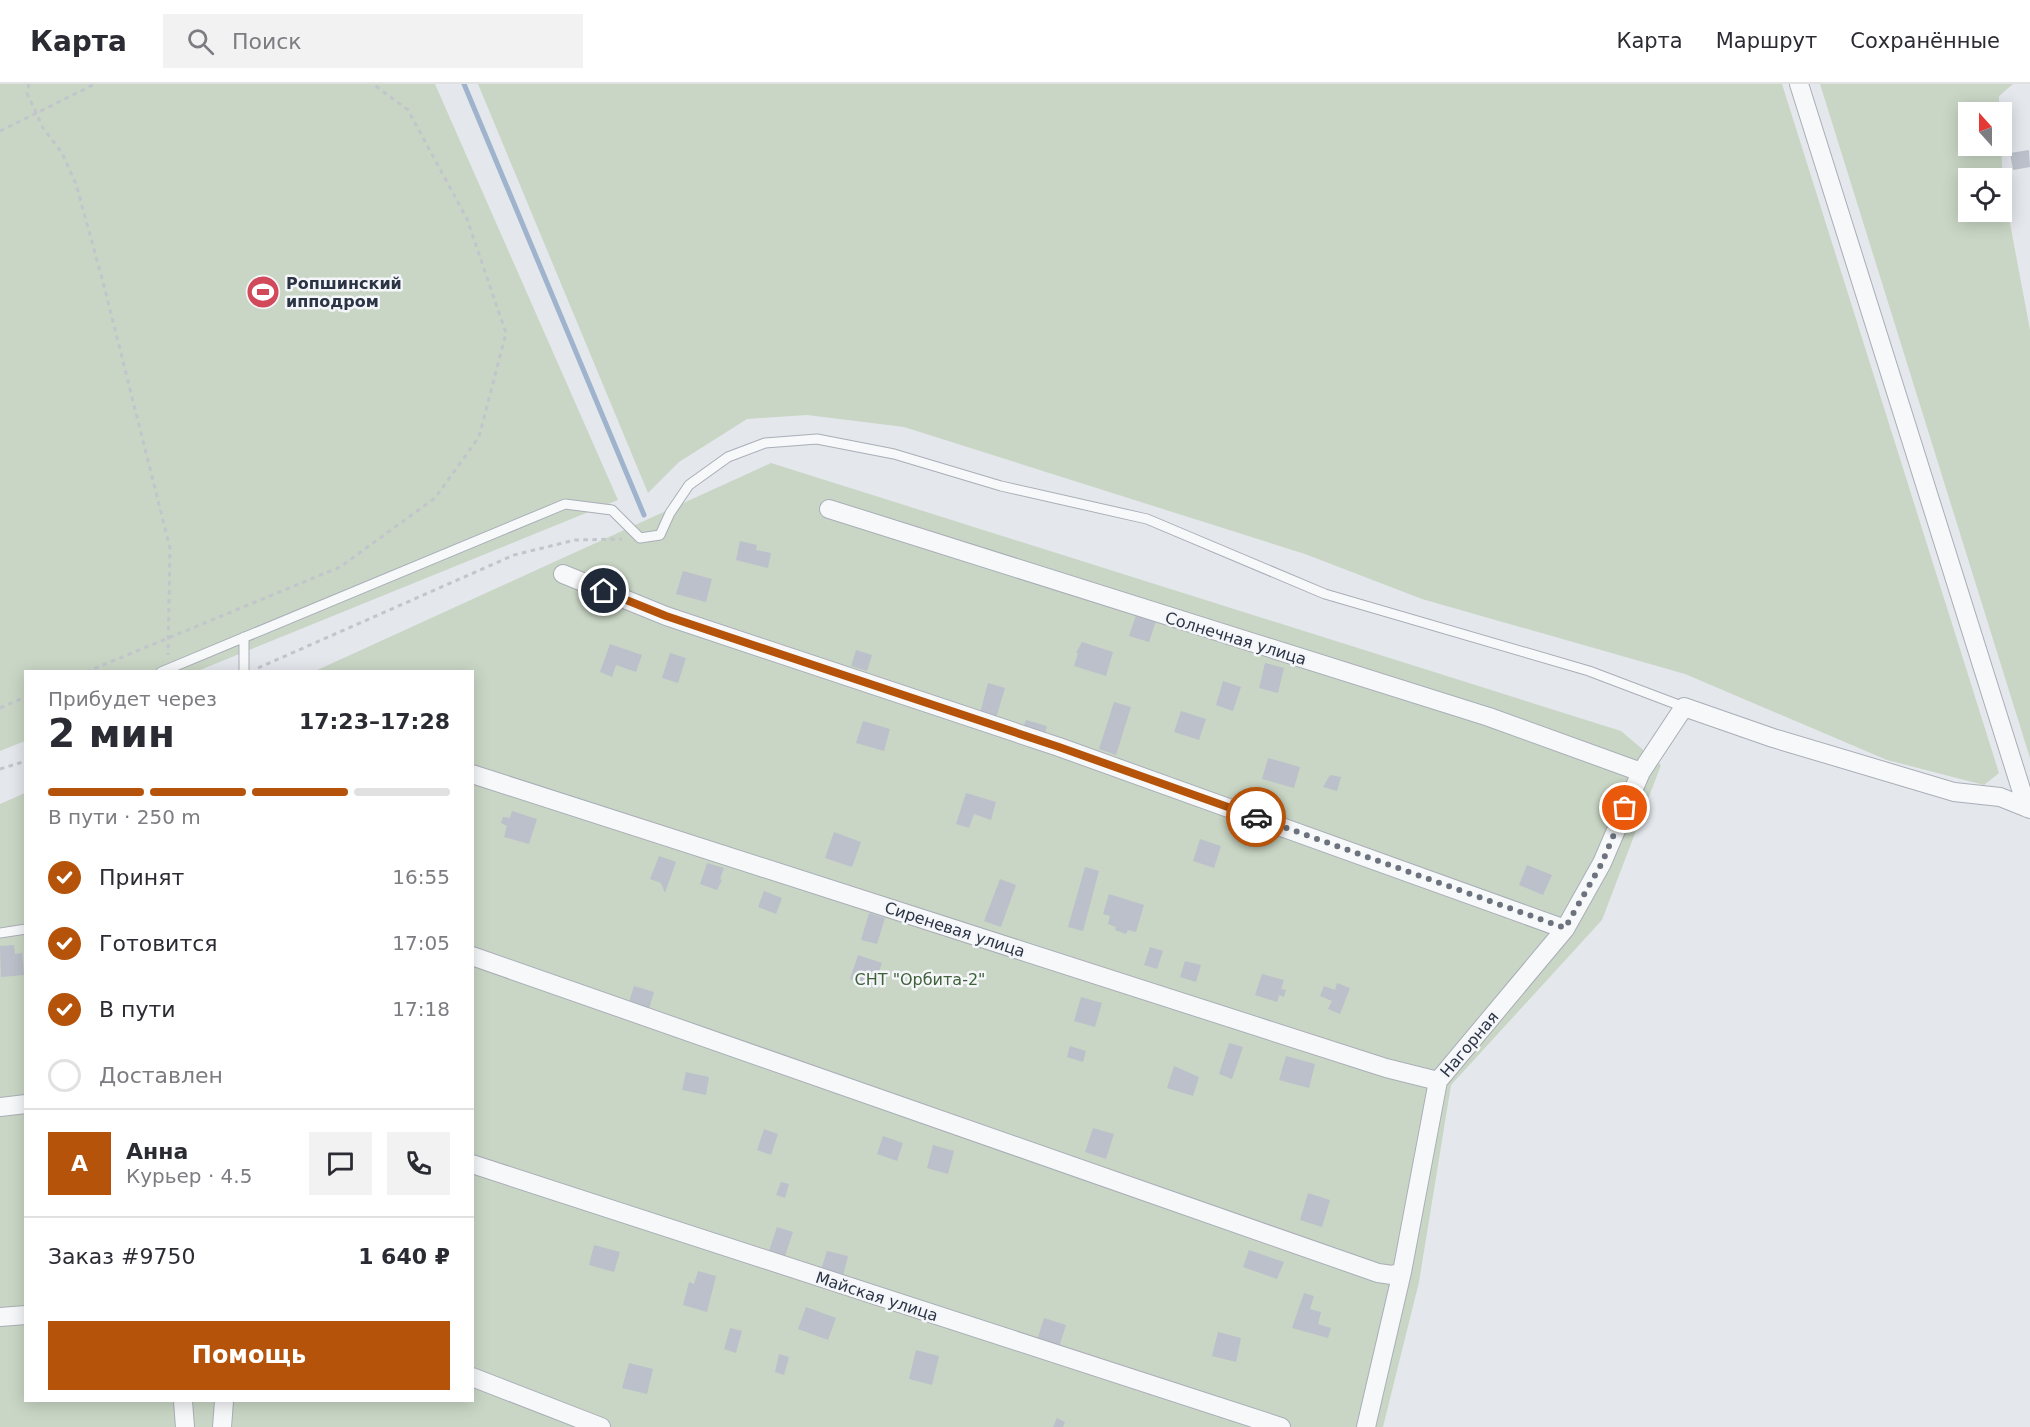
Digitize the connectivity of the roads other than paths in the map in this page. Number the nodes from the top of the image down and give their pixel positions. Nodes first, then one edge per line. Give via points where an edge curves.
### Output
1 (1800, 84) edge
2 (829, 509) dead end
3 (563, 574) dead end
4 (244, 637) junction
5 (165, 670) edge
6 (246, 670) edge
7 (1684, 706) junction
8 (1641, 772) junction
9 (474, 775) edge
10 (2029, 809) edge
11 (1565, 928) junction
12 (24, 929) edge
13 (0, 933) edge
14 (474, 957) edge
15 (1438, 1081) junction
16 (24, 1104) edge
17 (0, 1107) edge
18 (474, 1165) edge
19 (1402, 1272) junction
20 (24, 1315) edge
21 (0, 1317) edge
22 (474, 1378) edge
23 (183, 1402) edge
24 (224, 1402) edge
25 (184, 1427) edge
26 (222, 1427) edge
27 (601, 1427) edge
28 (1281, 1427) edge
29 (1366, 1427) edge

1 - 10 street
2 - 8 street, Солнечная улица via 1489,717
3 - 11 street via 666,616 1059,747
4 - 5 lane
4 - 6 lane
4 - 7 lane via 565,504 612,510 640,538 660,535 689,485 728,457 765,443 817,439 894,454 1001,486 1146,519 1325,594 1589,671
7 - 8 street, Нагорная
7 - 10 street via 1773,738 1954,792 2000,797
8 - 11 street, Нагорная via 1602,863
9 - 15 street, Сиреневая улица via 1386,1068
11 - 15 street, Нагорная
12 - 13 lane
14 - 19 street via 1378,1273
15 - 19 street, Нагорная
16 - 17 street
18 - 28 street, Майская улица
19 - 29 street, Нагорная
20 - 21 street
22 - 27 street
23 - 25 street
24 - 26 street

